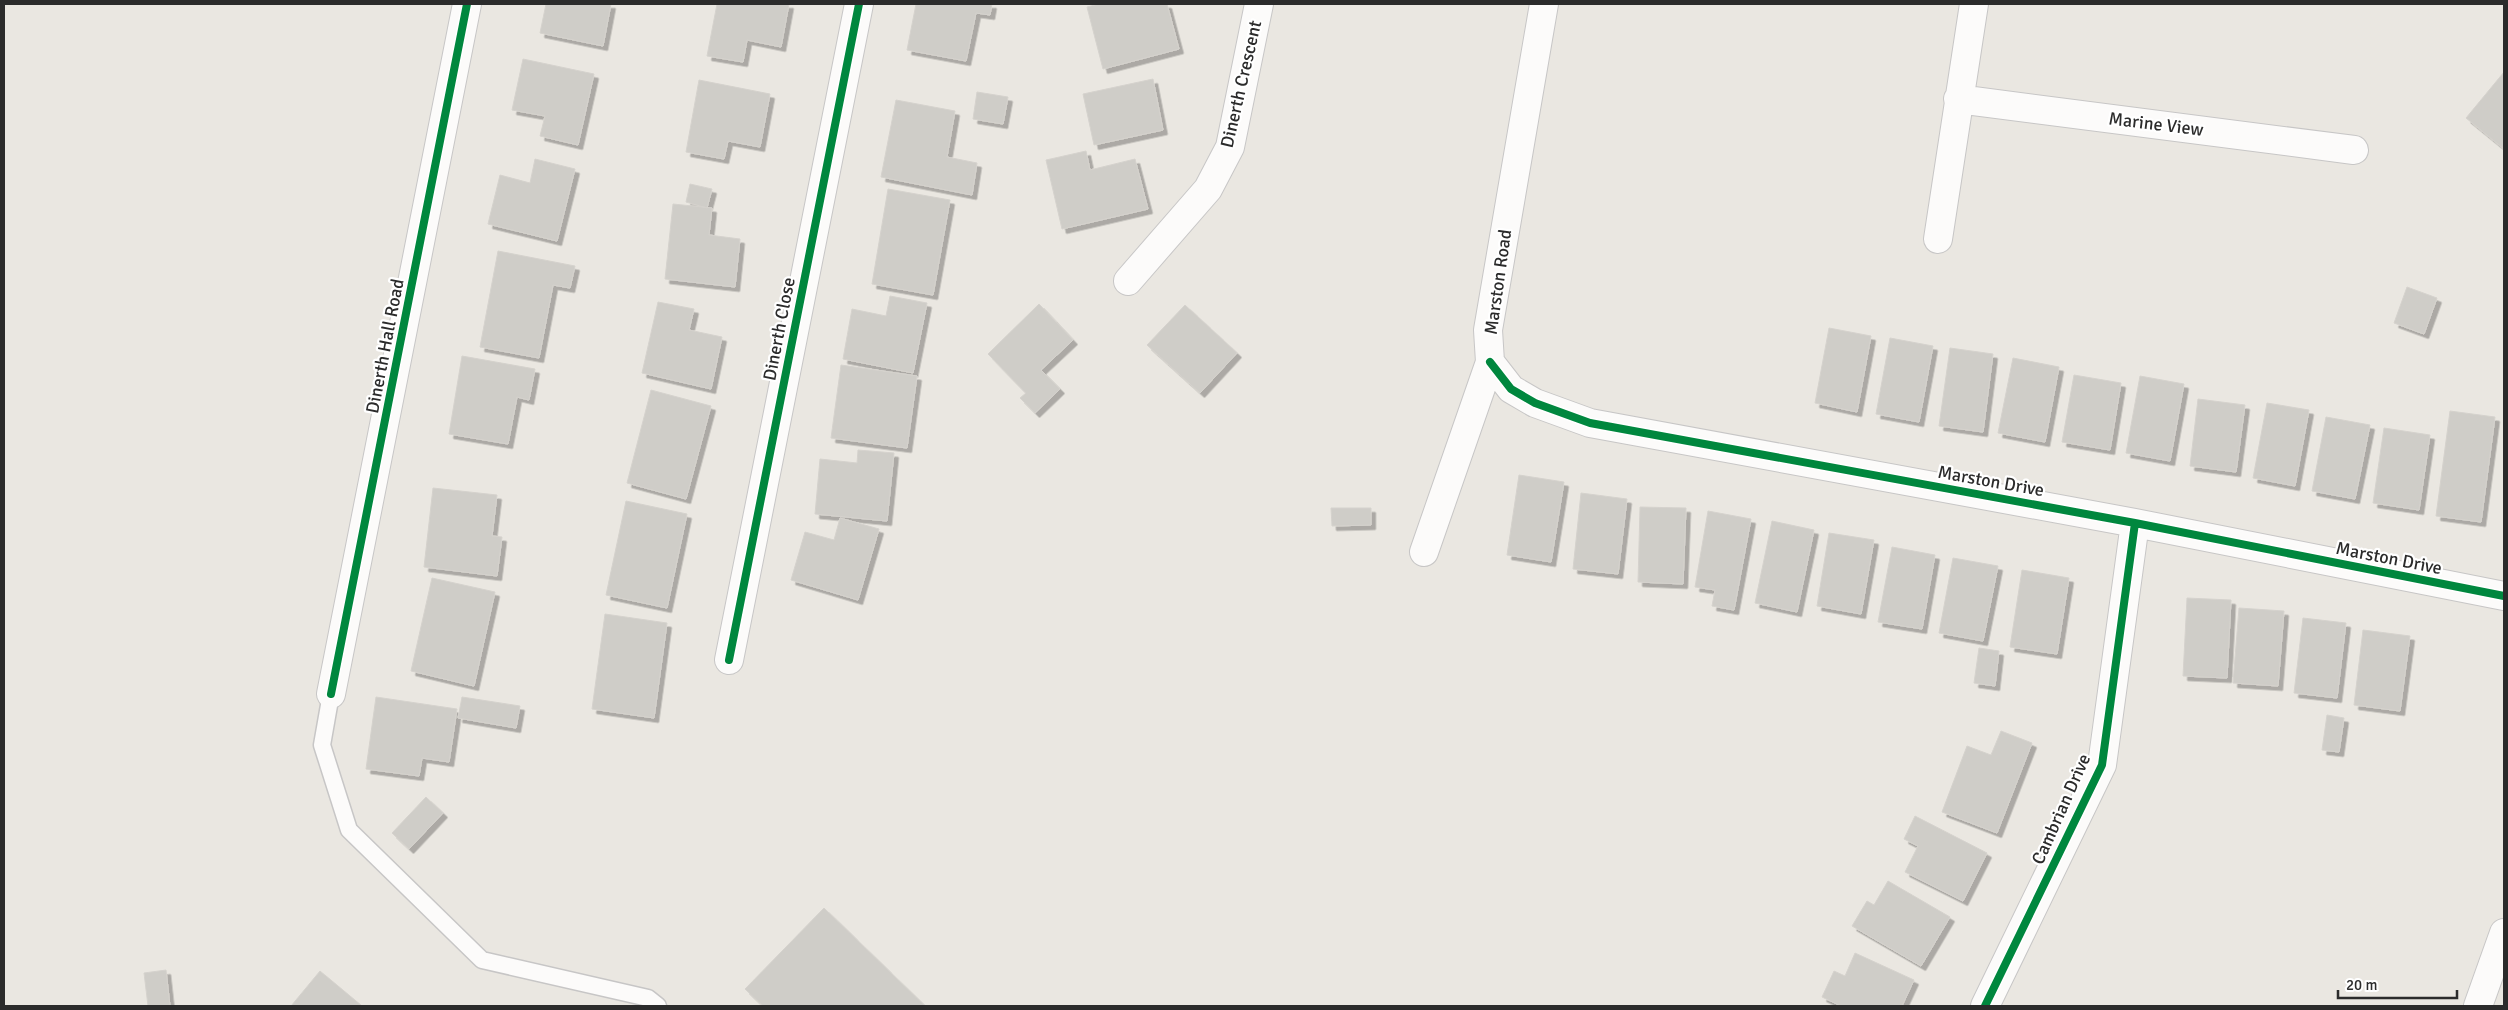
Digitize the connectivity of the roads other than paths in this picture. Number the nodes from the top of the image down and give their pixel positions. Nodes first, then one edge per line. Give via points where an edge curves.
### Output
1 (467, 4) edge
2 (859, 4) edge
3 (1260, 4) edge
4 (1544, 4) edge
5 (1974, 4) edge
6 (1958, 99) junction
7 (2354, 150) dead end
8 (1938, 239) dead end
9 (1128, 281) dead end
10 (1490, 362) junction
11 (2135, 522) junction
12 (1424, 552) dead end
13 (2504, 596) edge
14 (729, 660) dead end
15 (331, 694) joint
16 (2504, 933) edge
17 (658, 1006) edge
18 (1984, 1006) edge
19 (2478, 1006) edge

1 - 15 street, Dinerth Hall Road
2 - 14 street, Dinerth Close
3 - 9 street, Dinerth Crescent via 1230,147 1208,189
4 - 10 street, Marston Road via 1488,330
5 - 6 street
6 - 7 street, Marine View
6 - 8 street
10 - 11 street, Marston Drive via 1511,389 1535,403 1590,423
10 - 12 street, Marston Road
11 - 13 street, Marston Drive
11 - 18 street, Cambrian Drive via 2102,764
15 - 17 lane via 322,745 348,830 482,960 648,998
16 - 19 street

